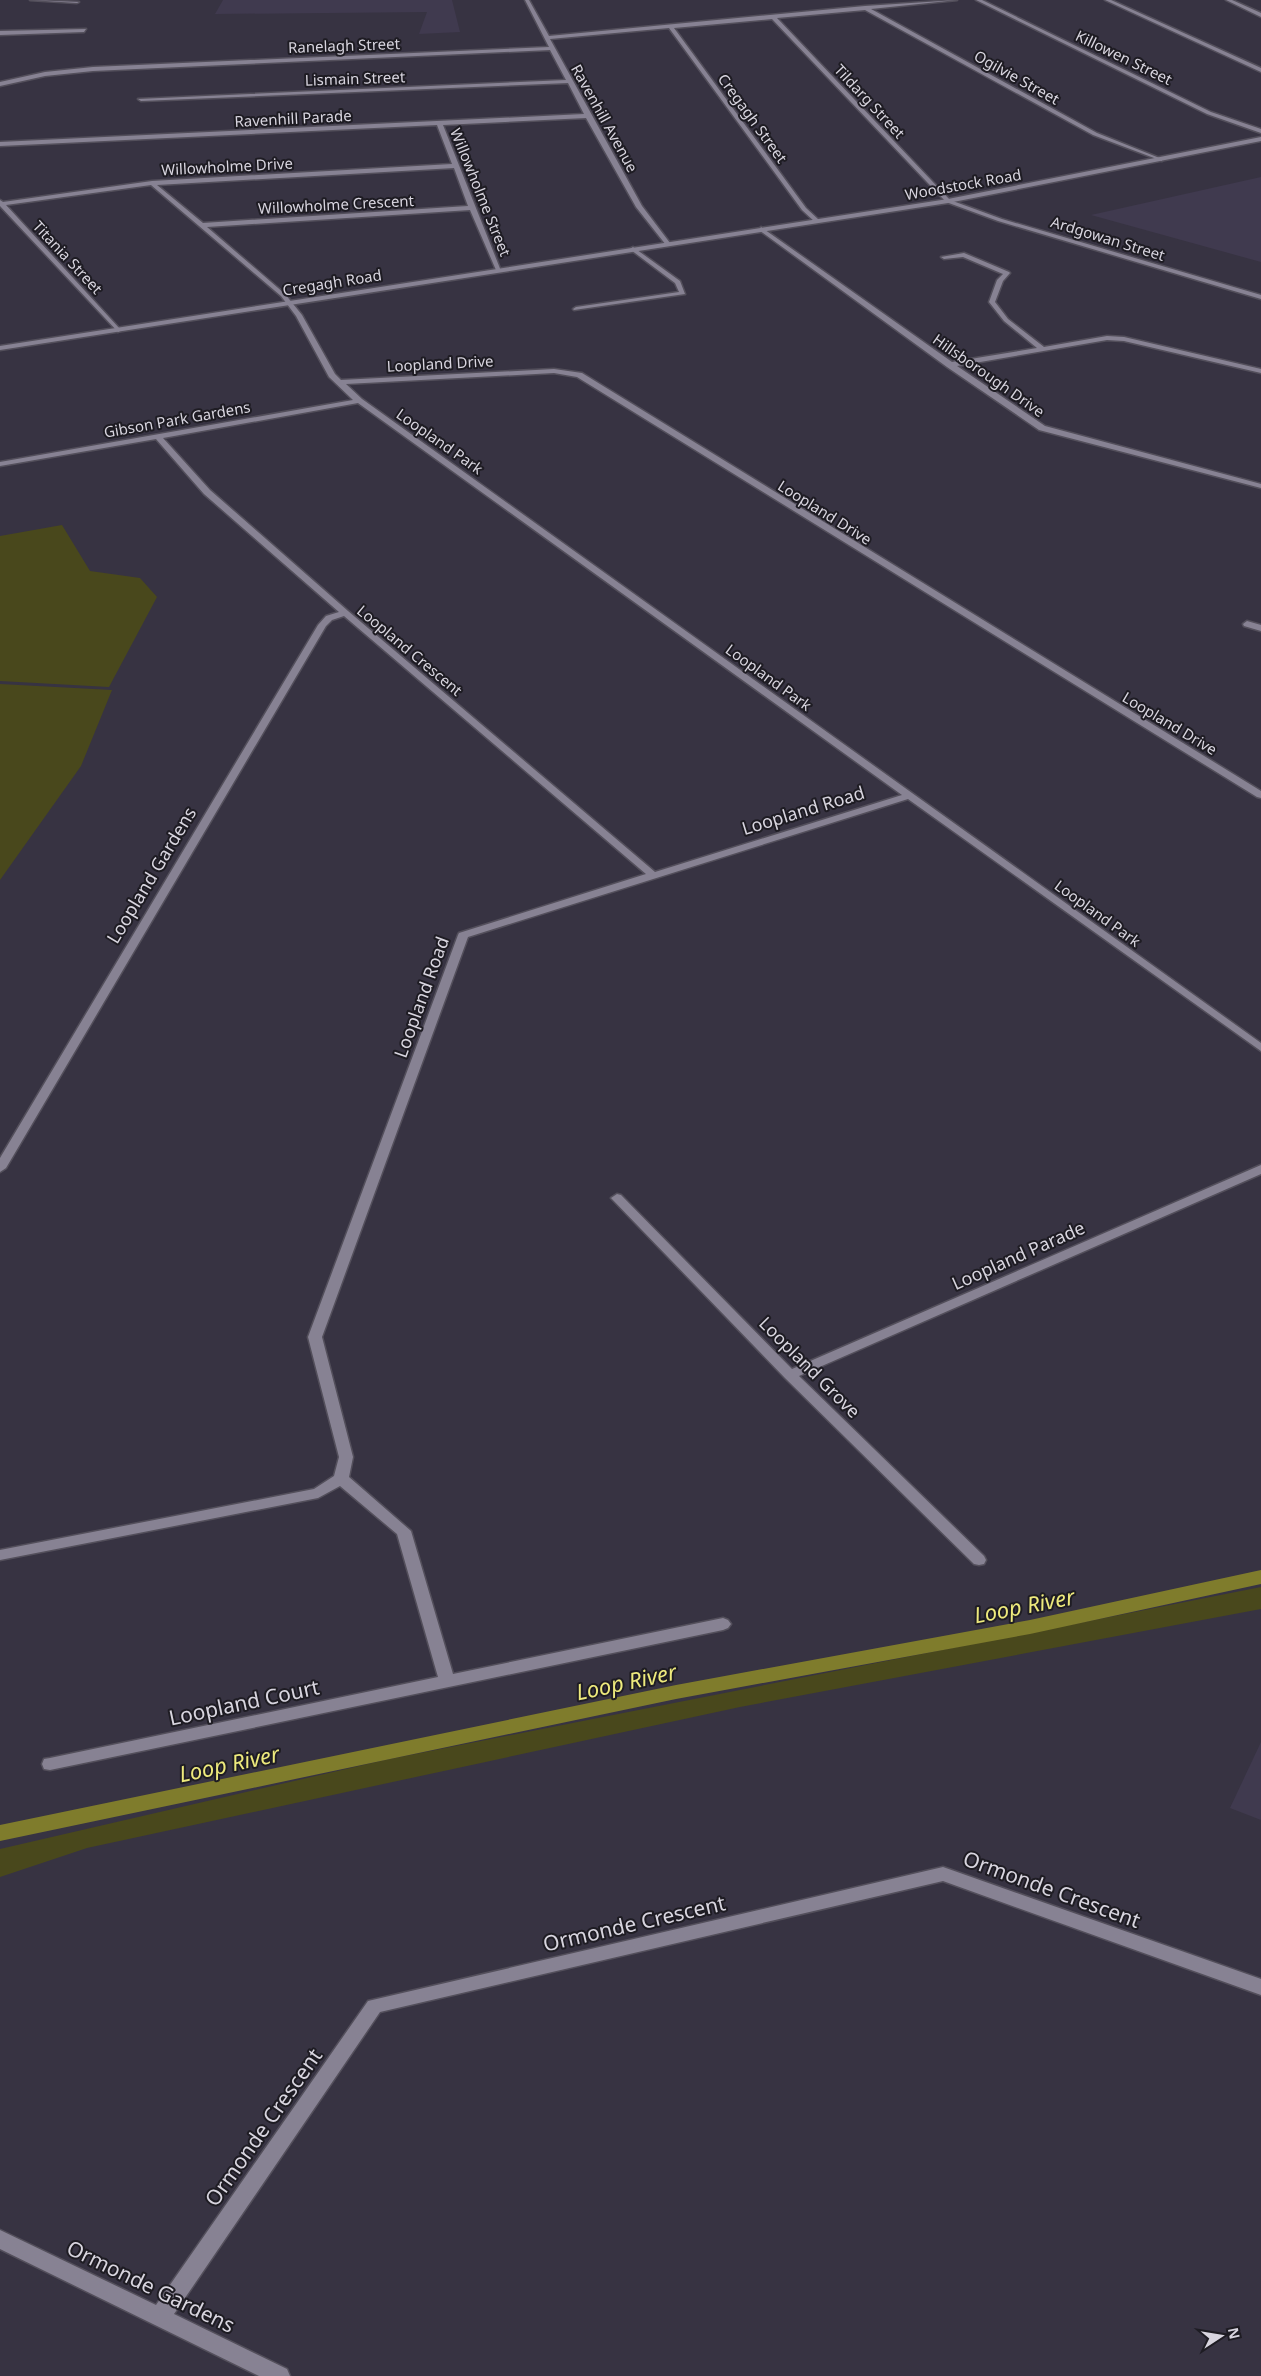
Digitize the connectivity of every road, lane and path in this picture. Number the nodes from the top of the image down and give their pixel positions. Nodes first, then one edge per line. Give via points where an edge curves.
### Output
1 (32, 0) edge
2 (527, 0) edge
3 (954, 0) edge
4 (978, 0) edge
5 (1107, 0) edge
6 (1228, 0) edge
7 (77, 2) dead end
8 (865, 8) junction
9 (1261, 15) edge
10 (774, 18) junction
11 (671, 27) junction
12 (84, 30) dead end
13 (0, 33) edge
14 (548, 38) junction
15 (553, 48) junction
16 (1261, 70) edge
17 (570, 81) junction
18 (0, 84) edge
19 (141, 99) dead end
20 (588, 116) junction
21 (440, 124) junction
22 (1261, 132) edge
23 (1259, 140) edge
24 (0, 144) edge
25 (1160, 160) junction
26 (456, 166) junction
27 (152, 183) junction
28 (948, 201) junction
29 (1, 203) edge
30 (473, 208) junction
31 (817, 221) junction
32 (201, 224) junction
33 (761, 229) junction
34 (668, 244) junction
35 (633, 250) junction
36 (944, 257) dead end
37 (499, 270) junction
38 (1261, 297) edge
39 (290, 303) junction
40 (576, 310) dead end
41 (118, 330) junction
42 (0, 348) edge
43 (1041, 348) junction
44 (950, 365) junction
45 (1261, 371) edge
46 (341, 382) junction
47 (359, 401) junction
48 (158, 437) junction
49 (0, 464) edge
50 (1261, 486) edge
51 (345, 613) junction
52 (1246, 624) dead end
53 (1261, 628) edge
54 (1261, 795) edge
55 (908, 796) junction
56 (653, 875) junction
57 (1261, 1048) edge
58 (0, 1168) edge
59 (1261, 1169) edge
60 (617, 1198) dead end
61 (790, 1375) junction
62 (341, 1479) junction
63 (3, 1555) edge
64 (979, 1560) dead end
65 (723, 1624) dead end
66 (447, 1681) junction
67 (50, 1764) dead end
68 (1261, 1987) edge
69 (0, 2239) edge
70 (160, 2316) junction
71 (280, 2376) edge

1 - 7 street
2 - 14 street, Ravenhill Avenue
3 - 8 street
4 - 22 street, Killowen Street via 1209,113
5 - 16 street
6 - 9 street
8 - 10 street
8 - 25 street, Ogilvie Street via 1095,134
10 - 11 street
10 - 28 street, Tildarg Street
11 - 14 street
11 - 31 street, Cregagh Street via 804,209
12 - 13 street
14 - 15 street, Ravenhill Avenue
15 - 17 street, Ravenhill Avenue
15 - 18 street, Ranelagh Street via 136,67 45,74
17 - 19 street, Lismain Street
17 - 20 street, Ravenhill Avenue
20 - 21 street, Ravenhill Parade
20 - 34 street, Ravenhill Avenue via 639,207
21 - 24 street, Ravenhill Parade
21 - 26 street, Willowholme Street
23 - 25 street, Woodstock Road
25 - 28 street, Woodstock Road
26 - 27 street, Willowholme Drive
26 - 30 street, Willowholme Street
27 - 29 street, Willowholme Drive
27 - 32 street, Loopland Park
28 - 31 street, Woodstock Road
28 - 38 street, Ardgowan Street via 1000,220
29 - 41 street, Titania Street
30 - 32 street, Willowholme Crescent
30 - 37 street, Willowholme Street
31 - 33 street, Woodstock Road
32 - 39 street, Loopland Park
33 - 34 street, Woodstock Road
33 - 44 street, Hillsborough Drive
34 - 35 street, Cregagh Road
35 - 37 street, Cregagh Road
35 - 40 street via 678,282 683,293
36 - 43 street via 964,255 1007,273 1000,280 992,302 1006,320
37 - 39 street, Cregagh Road
39 - 41 street, Cregagh Road
39 - 46 street, Loopland Park via 332,375
41 - 42 street, Cregagh Road
43 - 44 street
43 - 45 street via 1090,339 1124,339
44 - 50 street, Hillsborough Drive via 1042,428
46 - 47 street, Loopland Park
46 - 54 street, Loopland Drive via 554,371 579,375
47 - 48 street, Gibson Park Gardens
47 - 55 street, Loopland Park
48 - 49 street, Gibson Park Gardens
48 - 51 street, Loopland Crescent via 207,492
51 - 56 street, Loopland Crescent
51 - 58 street, Loopland Gardens via 329,618 322,625
52 - 53 street
55 - 56 street, Loopland Road
55 - 57 street, Loopland Park
56 - 62 street, Loopland Road via 463,935 315,1337 346,1457
59 - 61 street, Loopland Parade
60 - 61 street, Loopland Grove
61 - 64 street, Loopland Grove
62 - 63 street via 318,1493
62 - 66 street via 404,1530
65 - 66 street, Loopland Court
66 - 67 street, Loopland Court
68 - 70 street, Ormonde Crescent via 943,1874 374,2006
69 - 70 street, Ormonde Gardens
70 - 71 street, Ormonde Gardens

